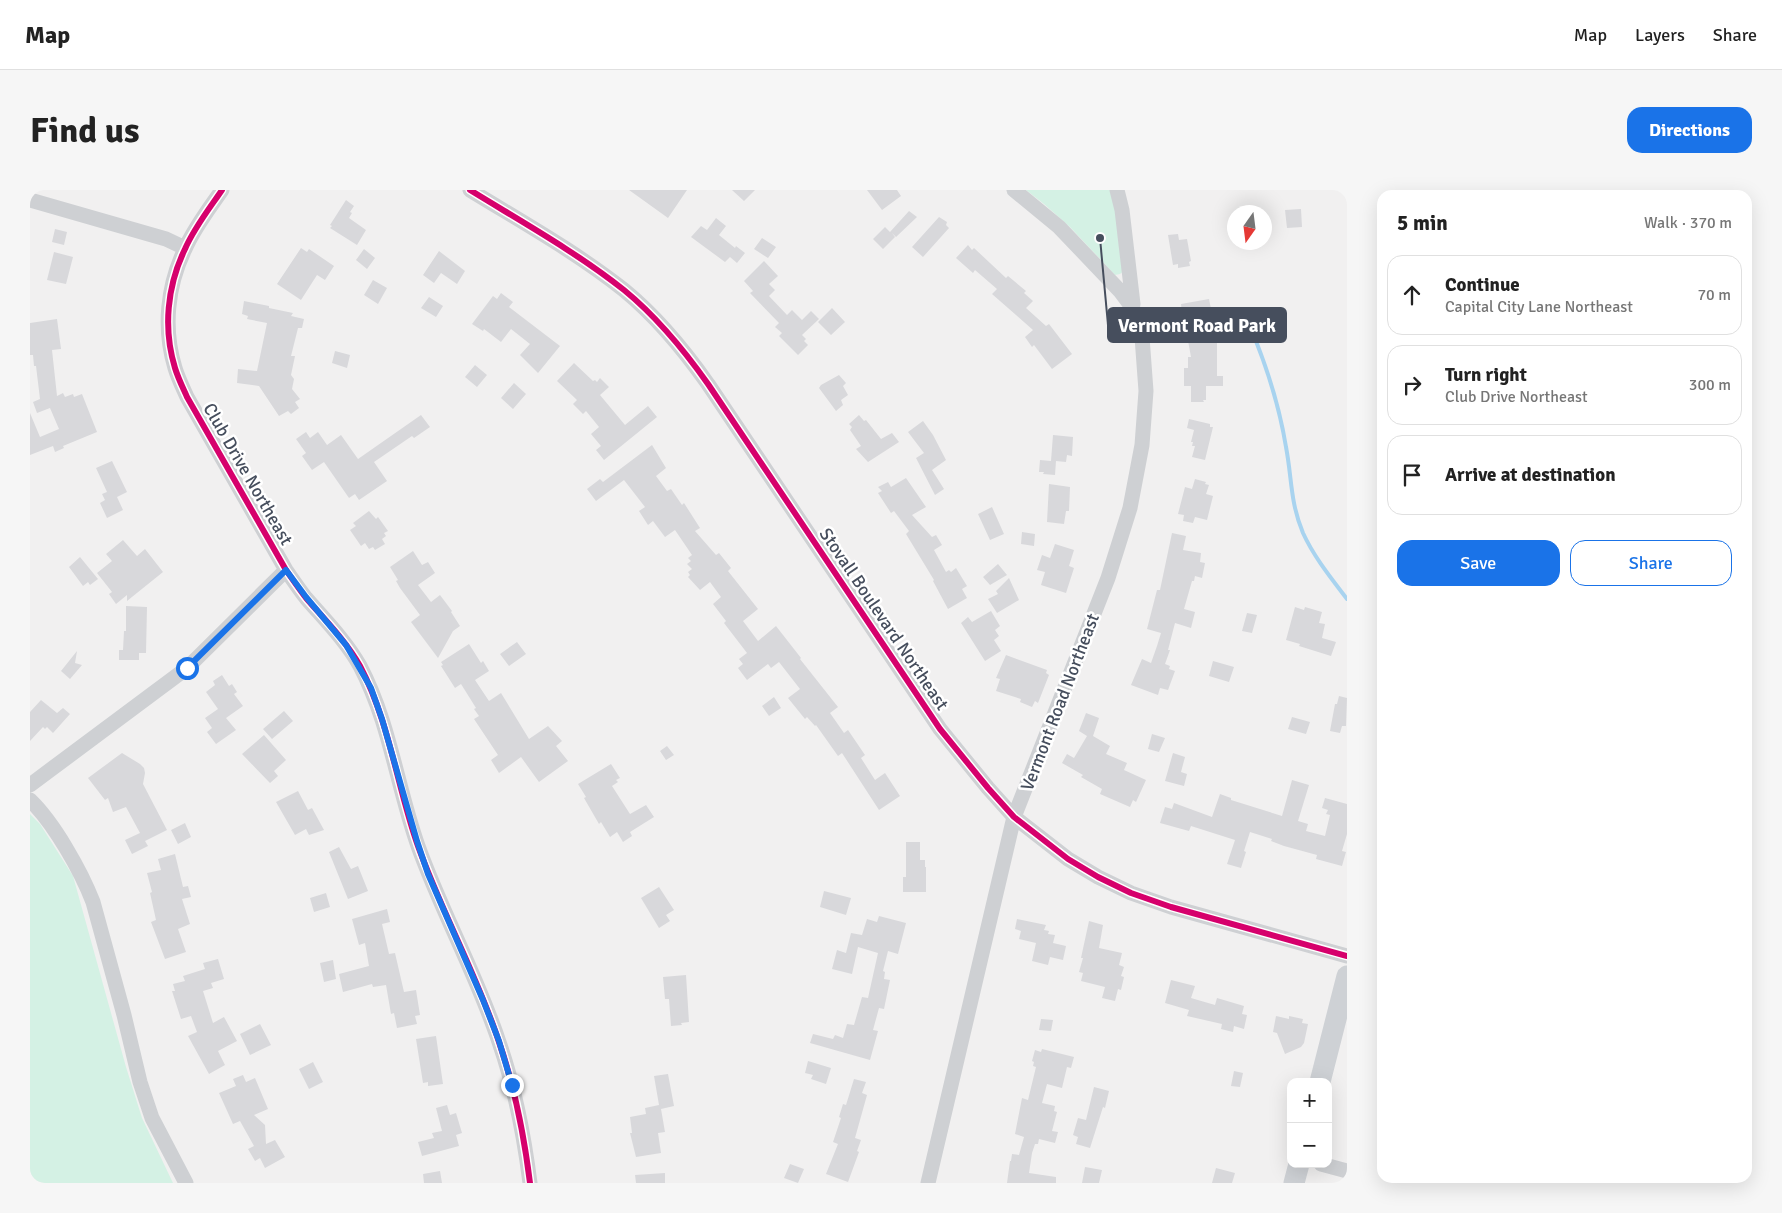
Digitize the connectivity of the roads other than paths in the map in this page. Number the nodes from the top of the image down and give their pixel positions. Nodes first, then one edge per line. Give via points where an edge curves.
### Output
1 (222, 190) edge
2 (470, 190) edge
3 (1014, 190) edge
4 (1117, 190) edge
5 (30, 200) edge
6 (185, 248) junction
7 (1132, 307) junction
8 (286, 570) junction
9 (30, 785) edge
10 (30, 800) edge
11 (1014, 818) junction
12 (1347, 956) edge
13 (1347, 976) edge
14 (1321, 1078) edge
15 (1332, 1167) edge
16 (1298, 1168) edge
17 (1347, 1171) edge
18 (186, 1183) edge
19 (530, 1183) edge
20 (928, 1183) edge
21 (1294, 1183) edge

1 - 6 street, Club Drive Northeast
2 - 11 street, Stovall Boulevard Northeast via 625,291 672,337 708,384 940,729
3 - 7 street, Vermont Road Northeast via 1059,227
4 - 7 street, Vermont Road Northeast
5 - 6 street via 166,239
6 - 8 street, Club Drive Northeast via 173,278 168,308 169,339 175,369 187,397
7 - 11 street, Vermont Road Northeast via 1142,336 1146,391 1142,445 1130,508 1108,578
8 - 9 street via 187,668
8 - 19 street, Club Drive Northeast via 346,645 371,688 428,874 499,1041 522,1128
10 - 18 street via 50,822 86,884 152,1118
11 - 12 street, Stovall Boulevard Northeast via 1068,859 1131,892 1171,907
11 - 20 street, Vermont Road Northeast
13 - 14 main road
15 - 17 street
16 - 21 main road

